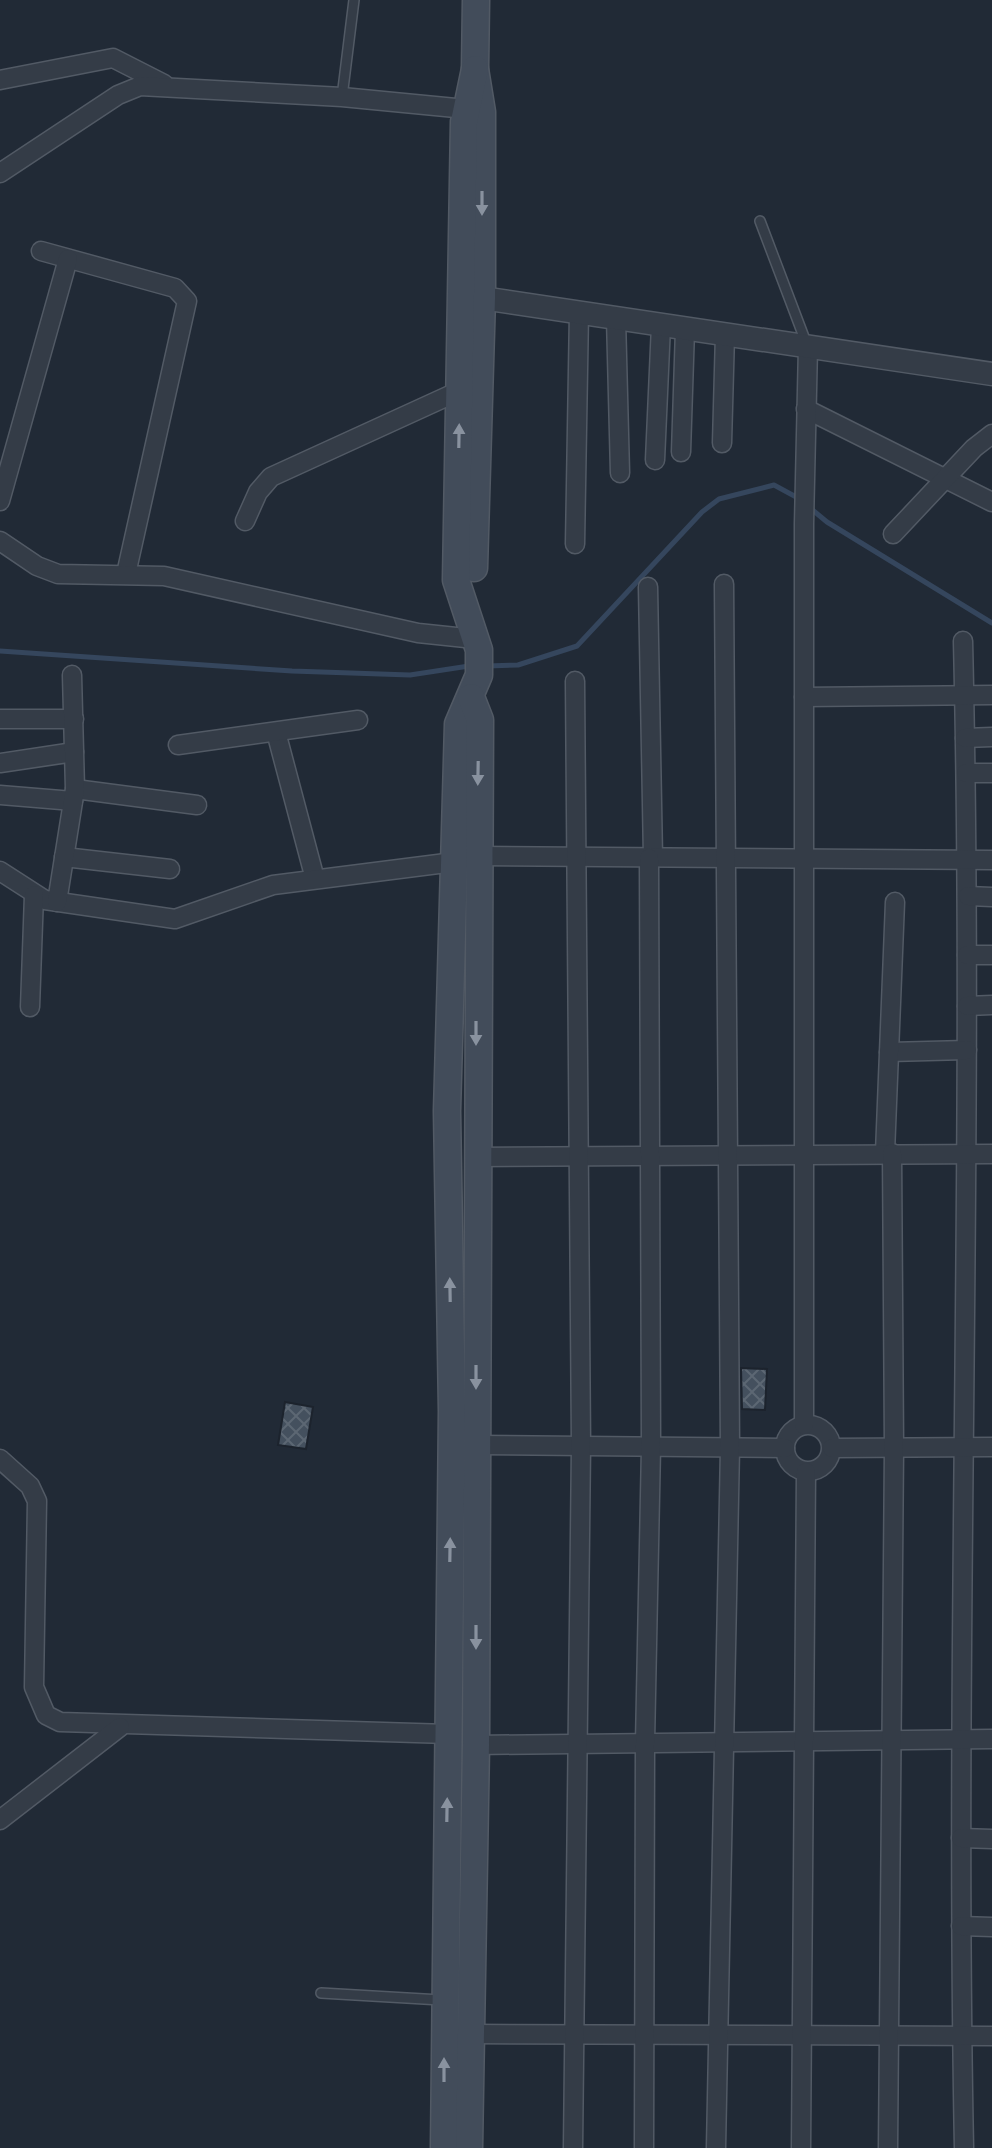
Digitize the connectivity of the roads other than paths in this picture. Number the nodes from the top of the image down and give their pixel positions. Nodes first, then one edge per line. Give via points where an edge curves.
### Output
1 (354, 0) edge
2 (476, 0) edge
3 (475, 69) junction
4 (0, 80) edge
5 (168, 86) junction
6 (342, 97) junction
7 (466, 109) junction
8 (0, 173) edge
9 (760, 221) dead end
10 (41, 251) dead end
11 (68, 259) junction
12 (482, 298) junction
13 (579, 312) junction
14 (616, 318) junction
15 (661, 325) junction
16 (685, 329) junction
17 (725, 334) junction
18 (808, 346) junction
19 (992, 374) edge
20 (459, 391) junction
21 (806, 409) junction
22 (992, 434) edge
23 (722, 443) dead end
24 (681, 452) dead end
25 (655, 460) dead end
26 (620, 473) dead end
27 (953, 481) junction
28 (0, 501) edge
29 (992, 502) edge
30 (245, 521) dead end
31 (893, 534) dead end
32 (0, 541) edge
33 (575, 544) dead end
34 (126, 574) junction
35 (724, 584) dead end
36 (648, 587) dead end
37 (963, 641) dead end
38 (475, 657) junction
39 (72, 675) dead end
40 (575, 681) dead end
41 (992, 695) edge
42 (964, 696) junction
43 (804, 697) junction
44 (0, 719) edge
45 (74, 719) junction
46 (358, 720) dead end
47 (276, 732) junction
48 (992, 737) edge
49 (965, 738) junction
50 (178, 745) dead end
51 (74, 752) junction
52 (0, 763) edge
53 (966, 773) junction
54 (992, 773) edge
55 (0, 795) edge
56 (74, 795) junction
57 (197, 805) dead end
58 (64, 857) junction
59 (576, 857) junction
60 (651, 858) junction
61 (465, 859) junction
62 (728, 859) junction
63 (804, 859) junction
64 (968, 860) junction
65 (992, 860) edge
66 (170, 869) dead end
67 (0, 871) edge
68 (315, 879) junction
69 (0, 887) edge
70 (28, 890) junction
71 (968, 896) junction
72 (992, 897) edge
73 (57, 902) junction
74 (895, 902) dead end
75 (967, 955) junction
76 (992, 955) edge
77 (992, 1005) edge
78 (967, 1006) junction
79 (30, 1007) dead end
80 (967, 1050) junction
81 (889, 1052) junction
82 (804, 1152) junction
83 (729, 1153) junction
84 (888, 1153) junction
85 (651, 1154) junction
86 (966, 1154) junction
87 (992, 1154) edge
88 (581, 1155) junction
89 (476, 1157) junction
90 (804, 1425) junction
91 (476, 1445) junction
92 (581, 1446) junction
93 (651, 1447) junction
94 (963, 1447) junction
95 (992, 1447) edge
96 (730, 1448) junction
97 (785, 1448) junction
98 (832, 1448) junction
99 (894, 1448) junction
100 (0, 1459) edge
101 (806, 1472) junction
102 (120, 1727) junction
103 (448, 1734) junction
104 (992, 1739) edge
105 (893, 1740) junction
106 (961, 1740) junction
107 (802, 1741) junction
108 (723, 1742) junction
109 (645, 1743) junction
110 (579, 1744) junction
111 (476, 1745) junction
112 (0, 1820) edge
113 (961, 1838) junction
114 (992, 1839) edge
115 (961, 1926) junction
116 (992, 1927) edge
117 (321, 1993) dead end
118 (445, 2000) junction
119 (471, 2034) junction
120 (574, 2035) junction
121 (646, 2035) junction
122 (717, 2035) junction
123 (803, 2035) junction
124 (889, 2036) junction
125 (962, 2036) junction
126 (992, 2036) edge
127 (444, 2148) edge
128 (469, 2148) edge
129 (573, 2148) edge
130 (644, 2148) edge
131 (716, 2148) edge
132 (801, 2148) edge
133 (888, 2148) edge
134 (964, 2148) edge

1 - 6 lane
2 - 3 main road
3 - 7 main road
3 -> 12 main road via 482,112
4 - 5 street via 113,58
5 - 6 street
5 - 8 street via 140,86 118,95
6 - 7 street
7 - 20 main road
9 - 18 lane
10 - 11 street
11 - 28 street
11 - 34 street via 175,288 187,301
12 - 13 street
12 - 38 main road
13 - 14 street
13 - 33 street
14 - 15 street
14 - 26 street
15 - 16 street
15 - 25 street
16 - 17 street
16 - 24 street
17 - 18 street
17 - 23 street
18 - 19 street
18 - 21 street
20 - 30 street via 271,477
38 -> 20 main road via 456,580
21 - 27 street
21 - 43 street
22 - 27 street
27 - 29 street
27 - 31 street
32 - 34 street via 58,574
34 - 38 street via 164,576 418,633
35 - 62 street
36 - 60 street
37 - 42 street
38 - 61 main road via 480,713
39 - 45 street
40 - 59 street
41 - 42 street
42 - 43 street
42 - 49 street
43 - 63 street
44 - 45 street
45 - 51 street
46 - 47 street
47 - 50 street
47 - 68 street
48 - 49 street
49 - 53 street
51 - 52 street
51 - 56 street
53 - 54 street
53 - 64 street
55 - 56 street
56 - 57 street
56 - 58 street
58 - 66 street
58 - 73 street
59 - 60 street
59 - 61 street
59 - 88 street
60 - 62 street
60 - 85 street
61 - 68 street
61 -> 89 main road
103 -> 61 main road via 452,1411 447,1111
62 - 63 street
62 - 83 street
63 - 64 street
63 - 82 street
64 - 65 street
64 - 71 street
67 - 70 street
68 - 73 street via 273,885 175,919
69 - 70 street
70 - 73 street
70 - 79 street
71 - 72 street
71 - 75 street
74 - 81 street
75 - 76 street
75 - 78 street
77 - 78 street
78 - 80 street
80 - 81 street
80 - 86 street
81 - 84 street
82 - 83 street
82 - 84 street
82 - 90 street
83 - 85 street
83 - 96 street
84 - 86 street
84 - 99 street
85 - 88 street
85 - 93 street
86 - 87 street
86 - 94 street
88 - 89 street
88 - 92 street
89 -> 91 main road
90 - 97 street via 790,1433
90 - 98 street via 826,1433
91 - 92 street
91 -> 111 main road
92 - 93 street
92 - 110 street
93 - 96 street
93 - 109 street
94 - 95 street
94 - 99 street
94 - 106 street
96 - 97 street
96 - 108 street
97 - 101 street via 790,1464
98 - 99 street
98 - 101 street via 826,1463
99 - 105 street
100 - 102 street via 30,1486 37,1501 38,1703 60,1722
101 - 107 street
102 - 103 street
102 - 112 street
118 -> 103 main road
104 - 106 street
105 - 106 street
105 - 107 street
105 - 124 street
106 - 113 street
107 - 108 street
107 - 123 street
108 - 109 street
108 - 122 street
109 - 110 street
109 - 121 street
110 - 111 street
110 - 120 street
111 - 119 main road
113 - 114 street
113 - 115 street
115 - 116 street
115 - 125 street
117 - 118 lane
127 -> 118 main road
119 - 120 street
119 - 128 main road
120 - 121 street
120 - 129 street
121 - 122 street
121 - 130 street
122 - 123 street
122 - 131 street
123 - 124 street
123 - 132 street
124 - 125 street
124 - 133 street
125 - 126 street
125 - 134 street

